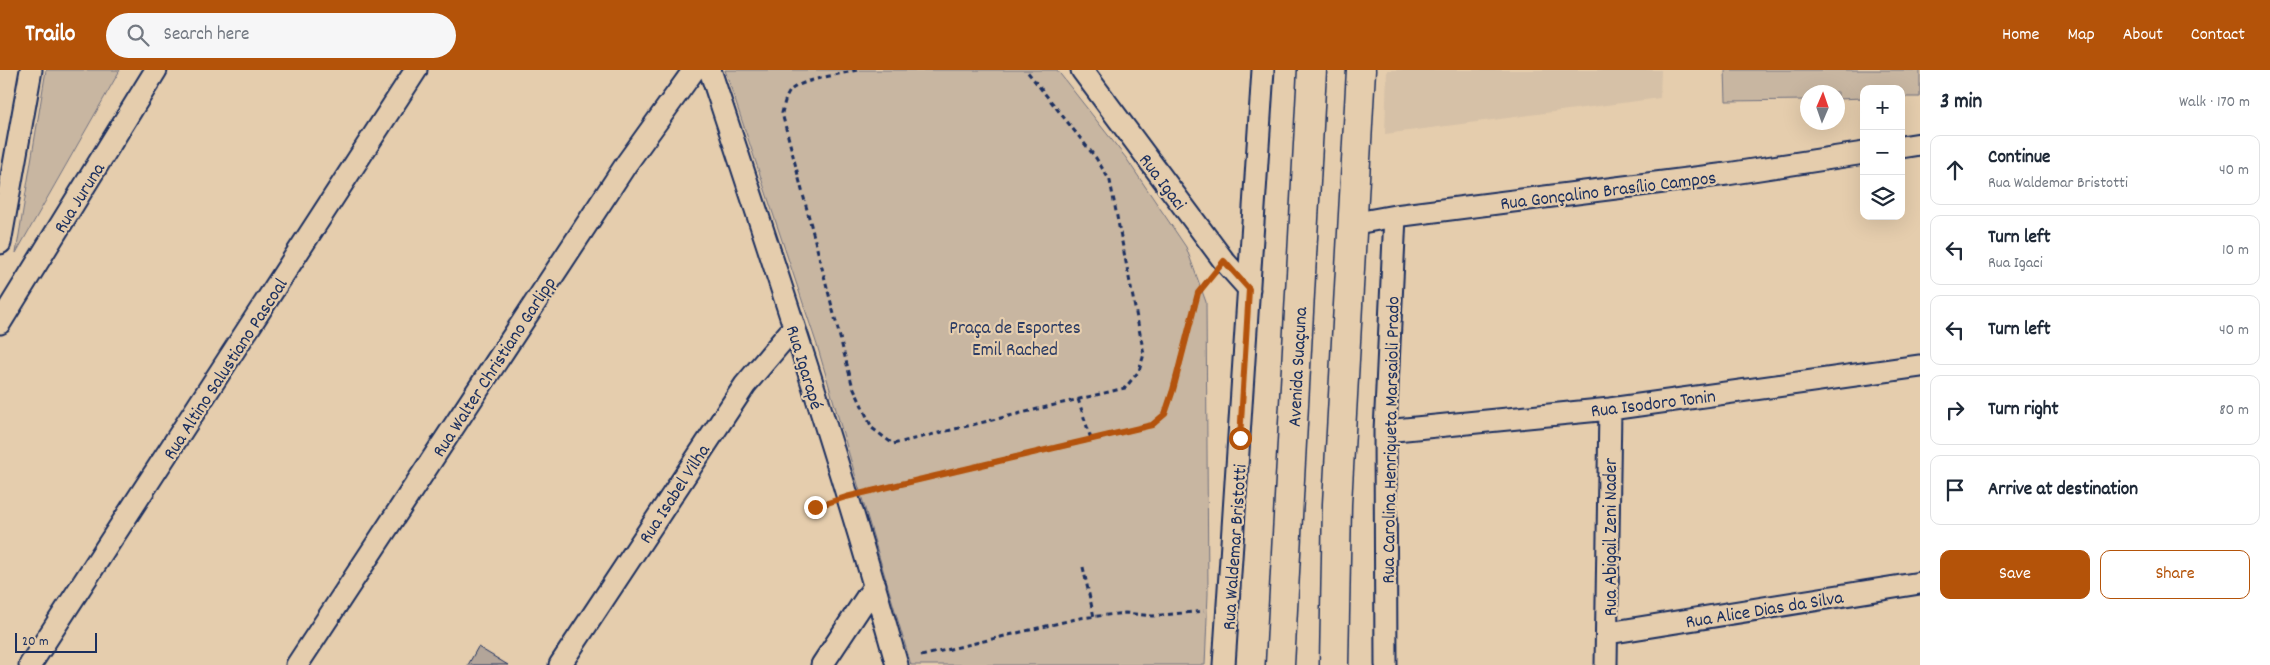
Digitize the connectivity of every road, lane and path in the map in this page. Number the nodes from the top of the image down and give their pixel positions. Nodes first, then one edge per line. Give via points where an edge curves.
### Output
1 (31, 70) edge
2 (156, 70) edge
3 (416, 70) edge
4 (694, 70) edge
5 (710, 70) edge
6 (857, 70) edge
7 (1026, 70) edge
8 (1082, 70) edge
9 (1263, 70) edge
10 (1312, 70) edge
11 (1361, 70) edge
12 (1920, 144) edge
13 (1905, 146) edge
14 (1860, 154) edge
15 (1395, 216) junction
16 (1351, 224) junction
17 (0, 243) edge
18 (1224, 261) junction
19 (1249, 289) junction
20 (0, 323) edge
21 (794, 327) junction
22 (1920, 366) edge
23 (1078, 399) junction
24 (1610, 409) junction
25 (1385, 431) junction
26 (1091, 439) junction
27 (846, 497) junction
28 (815, 507) dead end
29 (1083, 567) dead end
30 (1920, 583) edge
31 (875, 585) junction
32 (1229, 608) junction
33 (1094, 617) junction
34 (1608, 633) junction
35 (919, 656) dead end
36 (30, 665) edge
37 (296, 665) edge
38 (560, 665) edge
39 (822, 665) edge
40 (897, 665) edge
41 (1224, 665) edge
42 (1280, 665) edge
43 (1334, 665) edge
44 (1386, 665) edge
45 (1606, 665) edge

1 - 17 street
2 - 20 street, Rua Juruna
3 - 36 street, Rua Altino Salustiano Pascoal
4 - 37 street, Rua Walter Christiano Garlipp via 627,163
5 - 21 street, Rua Igarapé
6 - 23 path via 791,89 782,113 852,384 872,428 893,444
7 - 23 path via 1096,158 1110,181 1144,354 1139,371 1125,388
8 - 18 street, Rua Igaci
9 - 19 street, Rua Waldemar Bristotti
10 - 42 main road, Avenida Suaçuna
11 - 16 main road
12 - 13 street
14 - 15 street, Rua Gonçalino Brasílio Campos via 1727,174
15 - 16 street, Rua Gonçalino Brasílio Campos
15 - 25 street, Rua Carolina Henriqueta Marsaioli Prado
16 - 43 main road via 1337,504
18 - 19 street, Rua Igaci
18 - 26 path via 1198,293 1165,414 1152,425
19 - 32 street, Rua Waldemar Bristotti
21 - 27 street, Rua Igarapé
21 - 38 street, Rua Isabel Vilha via 745,385
22 - 24 street, Rua Isodoro Tonin
23 - 26 path
24 - 25 street, Rua Isodoro Tonin
24 - 34 street, Rua Abigail Zeni Nader
25 - 44 street, Rua Carolina Henriqueta Marsaioli Prado
26 - 27 path
27 - 28 path
27 - 31 street, Rua Igarapé
29 - 33 path
30 - 34 street, Rua Alice Dias da Silva
31 - 39 street
31 - 40 street, Rua Igarapé
32 - 33 path via 1152,616 1125,613
32 - 41 street, Rua Waldemar Bristotti
33 - 35 path
34 - 45 street, Rua Abigail Zeni Nader

